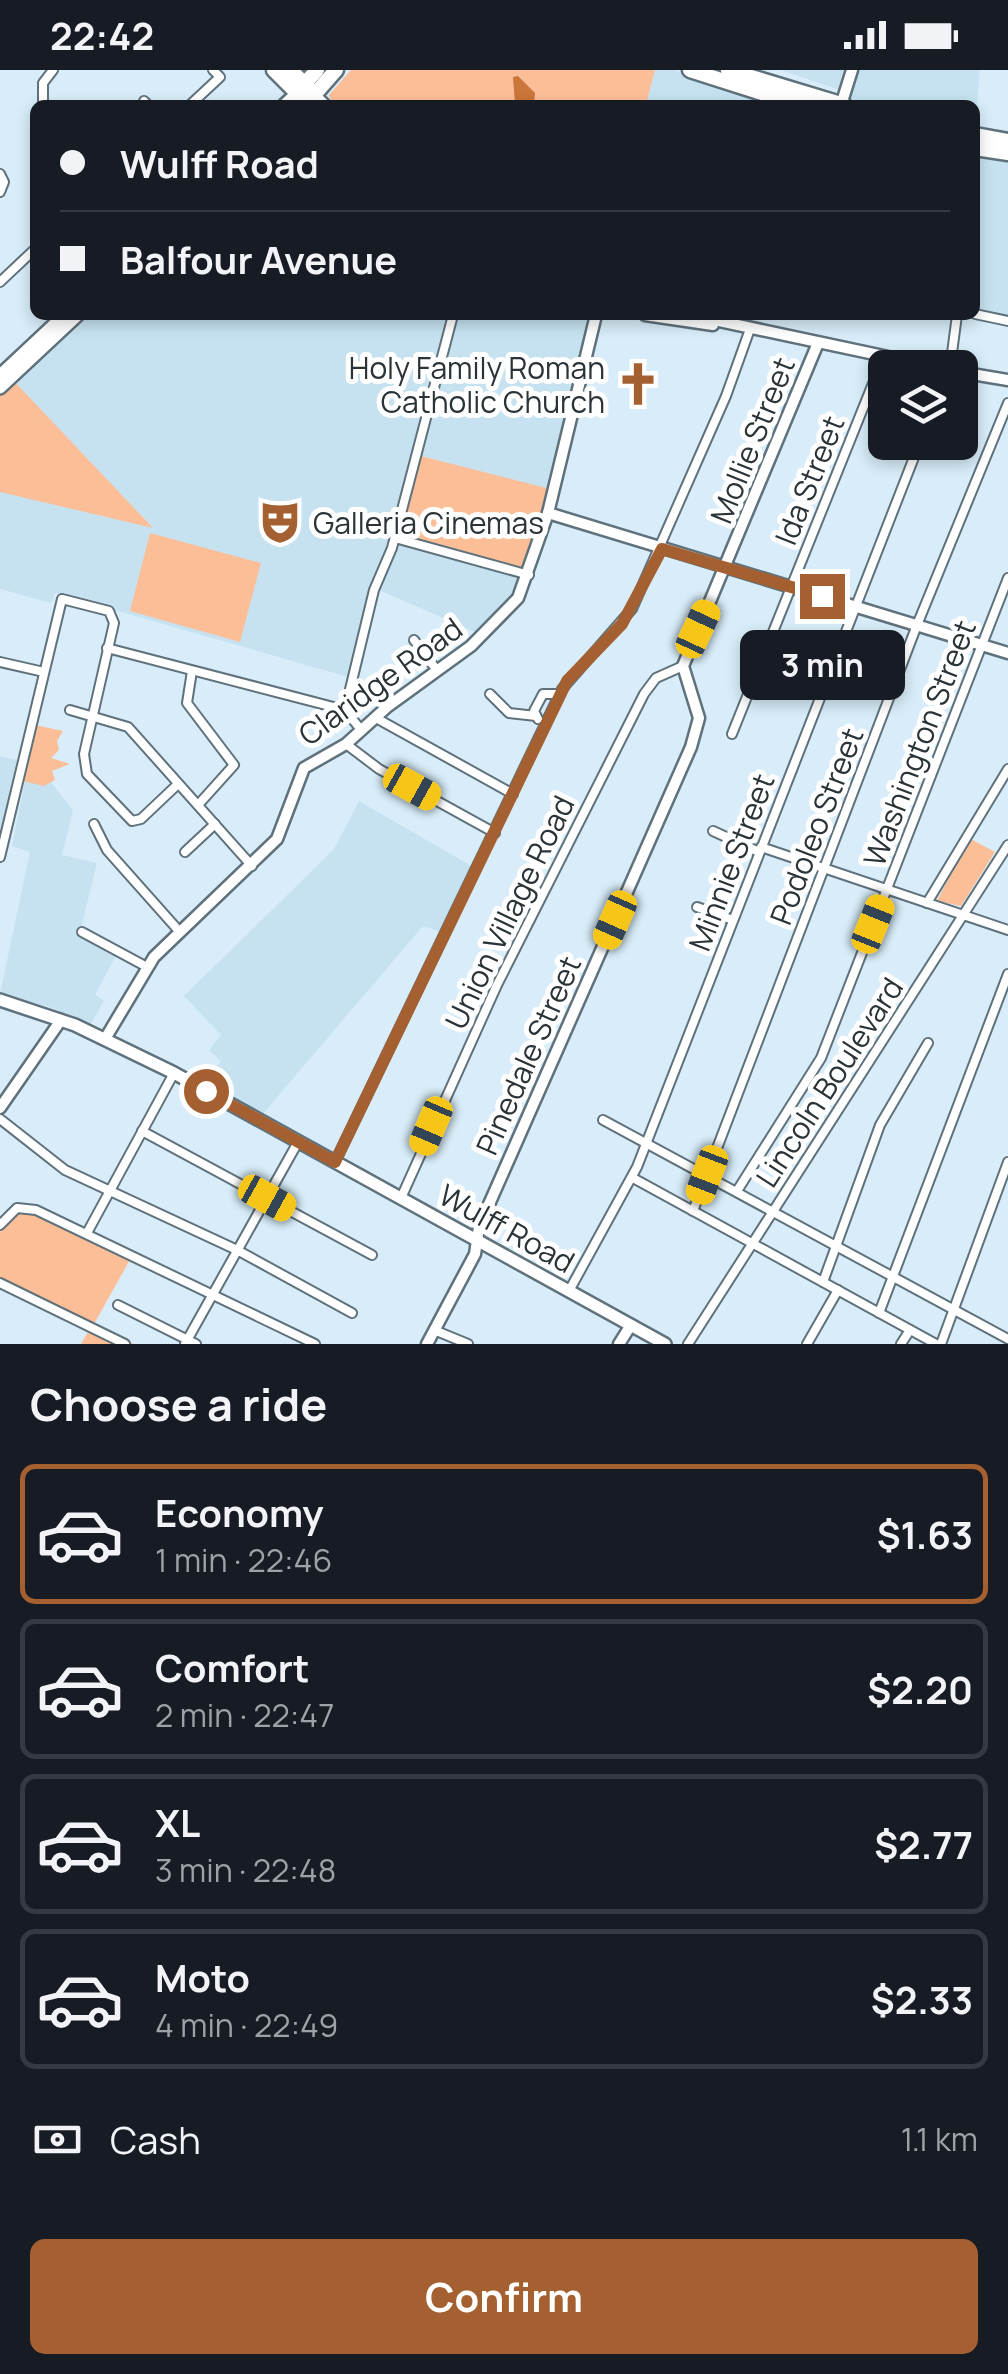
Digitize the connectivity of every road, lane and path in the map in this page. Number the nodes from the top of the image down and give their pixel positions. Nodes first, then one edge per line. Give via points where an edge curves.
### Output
1 (52, 70) edge
2 (213, 70) edge
3 (274, 70) edge
4 (291, 70) edge
5 (317, 70) edge
6 (336, 70) edge
7 (690, 70) edge
8 (728, 70) edge
9 (852, 70) edge
10 (309, 98) edge
11 (43, 100) edge
12 (195, 100) edge
13 (784, 100) edge
14 (826, 100) edge
15 (843, 100) edge
16 (980, 136) edge
17 (1008, 141) edge
18 (980, 149) edge
19 (1008, 153) edge
20 (0, 174) edge
21 (0, 192) edge
22 (30, 255) edge
23 (0, 282) edge
24 (980, 315) edge
25 (59, 320) edge
26 (73, 320) edge
27 (453, 320) edge
28 (595, 320) edge
29 (690, 320) edge
30 (712, 320) edge
31 (756, 320) edge
32 (955, 320) edge
33 (1008, 321) edge
34 (734, 325) junction
35 (753, 329) junction
36 (818, 343) junction
37 (952, 350) edge
38 (868, 353) edge
39 (0, 375) edge
40 (978, 375) edge
41 (1008, 380) edge
42 (0, 388) edge
43 (868, 395) edge
44 (1008, 403) edge
45 (913, 460) edge
46 (548, 513) junction
47 (395, 538) junction
48 (409, 544) junction
49 (392, 548) junction
50 (662, 549) junction
51 (727, 567) junction
52 (529, 575) junction
53 (1008, 578) edge
54 (789, 586) junction
55 (854, 606) junction
56 (918, 624) junction
57 (414, 640) dead end
58 (981, 645) junction
59 (107, 648) junction
60 (1008, 654) edge
61 (0, 662) edge
62 (683, 666) junction
63 (436, 669) junction
64 (192, 671) junction
65 (44, 672) junction
66 (490, 694) dead end
67 (560, 694) junction
68 (70, 710) dead end
69 (345, 710) junction
70 (92, 714) junction
71 (536, 716) junction
72 (376, 718) junction
73 (545, 725) junction
74 (362, 731) junction
75 (732, 734) dead end
76 (346, 744) junction
77 (1008, 769) edge
78 (178, 784) junction
79 (514, 794) junction
80 (198, 805) junction
81 (94, 824) dead end
82 (215, 824) junction
83 (712, 832) dead end
84 (495, 834) junction
85 (1008, 845) edge
86 (760, 849) junction
87 (185, 852) dead end
88 (0, 857) edge
89 (252, 866) junction
90 (823, 868) junction
91 (886, 890) junction
92 (927, 903) junction
93 (697, 907) dead end
94 (964, 915) junction
95 (733, 920) junction
96 (1008, 930) edge
97 (178, 931) junction
98 (82, 932) dead end
99 (147, 967) junction
100 (1008, 974) edge
101 (0, 1000) edge
102 (62, 1020) junction
103 (105, 1039) junction
104 (928, 1043) dead end
105 (174, 1073) junction
106 (0, 1108) edge
107 (0, 1119) edge
108 (604, 1120) dead end
109 (142, 1131) junction
110 (298, 1142) junction
111 (646, 1144) junction
112 (335, 1162) junction
113 (1008, 1162) edge
114 (707, 1175) junction
115 (632, 1178) junction
116 (110, 1191) junction
117 (737, 1191) junction
118 (267, 1198) junction
119 (400, 1198) junction
120 (693, 1210) junction
121 (774, 1210) junction
122 (0, 1225) edge
123 (87, 1234) junction
124 (478, 1241) junction
125 (752, 1243) junction
126 (836, 1245) junction
127 (238, 1250) junction
128 (372, 1256) dead end
129 (894, 1276) junction
130 (823, 1282) junction
131 (0, 1283) edge
132 (838, 1290) junction
133 (569, 1291) junction
134 (214, 1292) junction
135 (118, 1305) dead end
136 (953, 1308) junction
137 (352, 1313) dead end
138 (879, 1313) junction
139 (630, 1325) junction
140 (434, 1330) junction
141 (910, 1330) junction
142 (1008, 1339) edge
143 (189, 1342) edge
144 (304, 1342) edge
145 (125, 1344) edge
146 (315, 1344) edge
147 (427, 1344) edge
148 (468, 1344) edge
149 (619, 1344) edge
150 (665, 1344) edge
151 (688, 1344) edge
152 (807, 1344) edge
153 (901, 1344) edge
154 (938, 1344) edge

1 - 11 street
2 - 12 street via 220,77
3 - 10 highway
4 - 10 highway
5 - 10 highway
6 - 10 highway
7 - 13 highway
8 - 14 highway
9 - 15 street
16 - 17 highway
18 - 19 highway
20 - 21 street
22 - 23 street
24 - 33 street
25 - 39 main road
26 - 42 main road
27 - 47 street
28 - 46 street, Claridge Road
29 - 34 street
30 - 34 street
31 - 35 street
32 - 37 street
34 - 35 street
35 - 36 street
35 - 50 street
36 - 38 street
36 - 51 street, Mollie Street
40 - 41 street
43 - 54 street, Ida Street
44 - 56 street, Podoleo Street
45 - 55 street, Minnie Street
46 - 50 street
46 - 52 street, Claridge Road
47 - 48 street
47 - 49 street
48 - 49 street
48 - 52 street
49 - 69 street via 376,584
50 - 51 street
50 - 67 street via 622,624
51 - 54 street
51 - 62 street, Mollie Street
52 - 63 street, Claridge Road via 496,626
53 - 58 street, Washington Street
54 - 55 street
54 - 75 street, Ida Street
55 - 56 street
55 - 86 street, Minnie Street
56 - 58 street
56 - 90 street, Podoleo Street
57 - 63 street
58 - 60 street
58 - 91 street, Washington Street
59 - 64 street
59 - 65 street via 114,623 109,611 62,599
59 - 70 street
61 - 65 street
62 - 119 street, Union Village Road via 656,678 644,694 488,1002
62 - 124 street, Pinedale Street via 699,718 692,747 479,1226
63 - 72 street, Claridge Road
64 - 69 street
64 - 80 street via 186,703 234,765
65 - 88 street
66 - 71 street via 508,713
67 - 71 street via 543,694
67 - 73 street
68 - 70 street
69 - 74 street
70 - 78 street via 128,727
70 - 78 street via 83,766 128,820 141,819
71 - 73 street
72 - 74 street, Claridge Road
72 - 79 street
73 - 79 street
74 - 76 street, Claridge Road
76 - 84 street
76 - 89 street, Claridge Road via 304,768 278,839
77 - 92 street
78 - 80 street
79 - 84 street
80 - 82 street
81 - 97 street via 108,850
82 - 87 street
82 - 89 street
83 - 86 street
84 - 112 street
85 - 94 street, Lincoln Boulevard
86 - 90 street
86 - 95 street, Minnie Street
89 - 97 street, Claridge Road
90 - 91 street
90 - 114 street, Podoleo Street
91 - 92 street
91 - 117 street, Washington Street via 809,1083
92 - 94 street
93 - 95 street
94 - 96 street
94 - 121 street, Lincoln Boulevard
95 - 111 street, Minnie Street
97 - 99 street, Claridge Road
98 - 99 street
99 - 103 street, Claridge Road
100 - 129 street
101 - 102 main road, Wulff Road
102 - 103 main road, Wulff Road
102 - 106 street
103 - 105 main road, Wulff Road
104 - 126 street via 880,1125
105 - 109 street
105 - 110 main road, Wulff Road
107 - 116 street via 65,1170
108 - 111 street
109 - 116 street
109 - 118 street
110 - 112 main road, Wulff Road
110 - 118 street
111 - 114 street
111 - 115 street, Minnie Street
112 - 119 main road, Wulff Road
113 - 136 street
114 - 117 street
114 - 120 street, Podoleo Street
115 - 120 street
115 - 133 street, Minnie Street
116 - 123 street
116 - 127 street
117 - 121 street
118 - 127 street
118 - 128 street
119 - 124 main road, Wulff Road
120 - 125 street
121 - 125 street, Lincoln Boulevard
121 - 126 street
122 - 123 street via 12,1210 25,1208
123 - 134 street
124 - 133 main road, Wulff Road
124 - 140 street, Pinedale Street
125 - 130 street
125 - 151 street, Lincoln Boulevard
126 - 129 street
126 - 130 street
127 - 134 street
127 - 137 street
129 - 136 street
129 - 138 street
130 - 132 street
131 - 145 street
132 - 138 street
132 - 152 street
133 - 139 main road, Wulff Road
134 - 143 street
134 - 144 street
135 - 143 street
136 - 142 street
136 - 154 street
138 - 141 street
139 - 149 street
139 - 150 main road, Wulff Road
140 - 147 street, Pinedale Street
140 - 148 street
141 - 153 street
141 - 154 street
144 - 146 street

